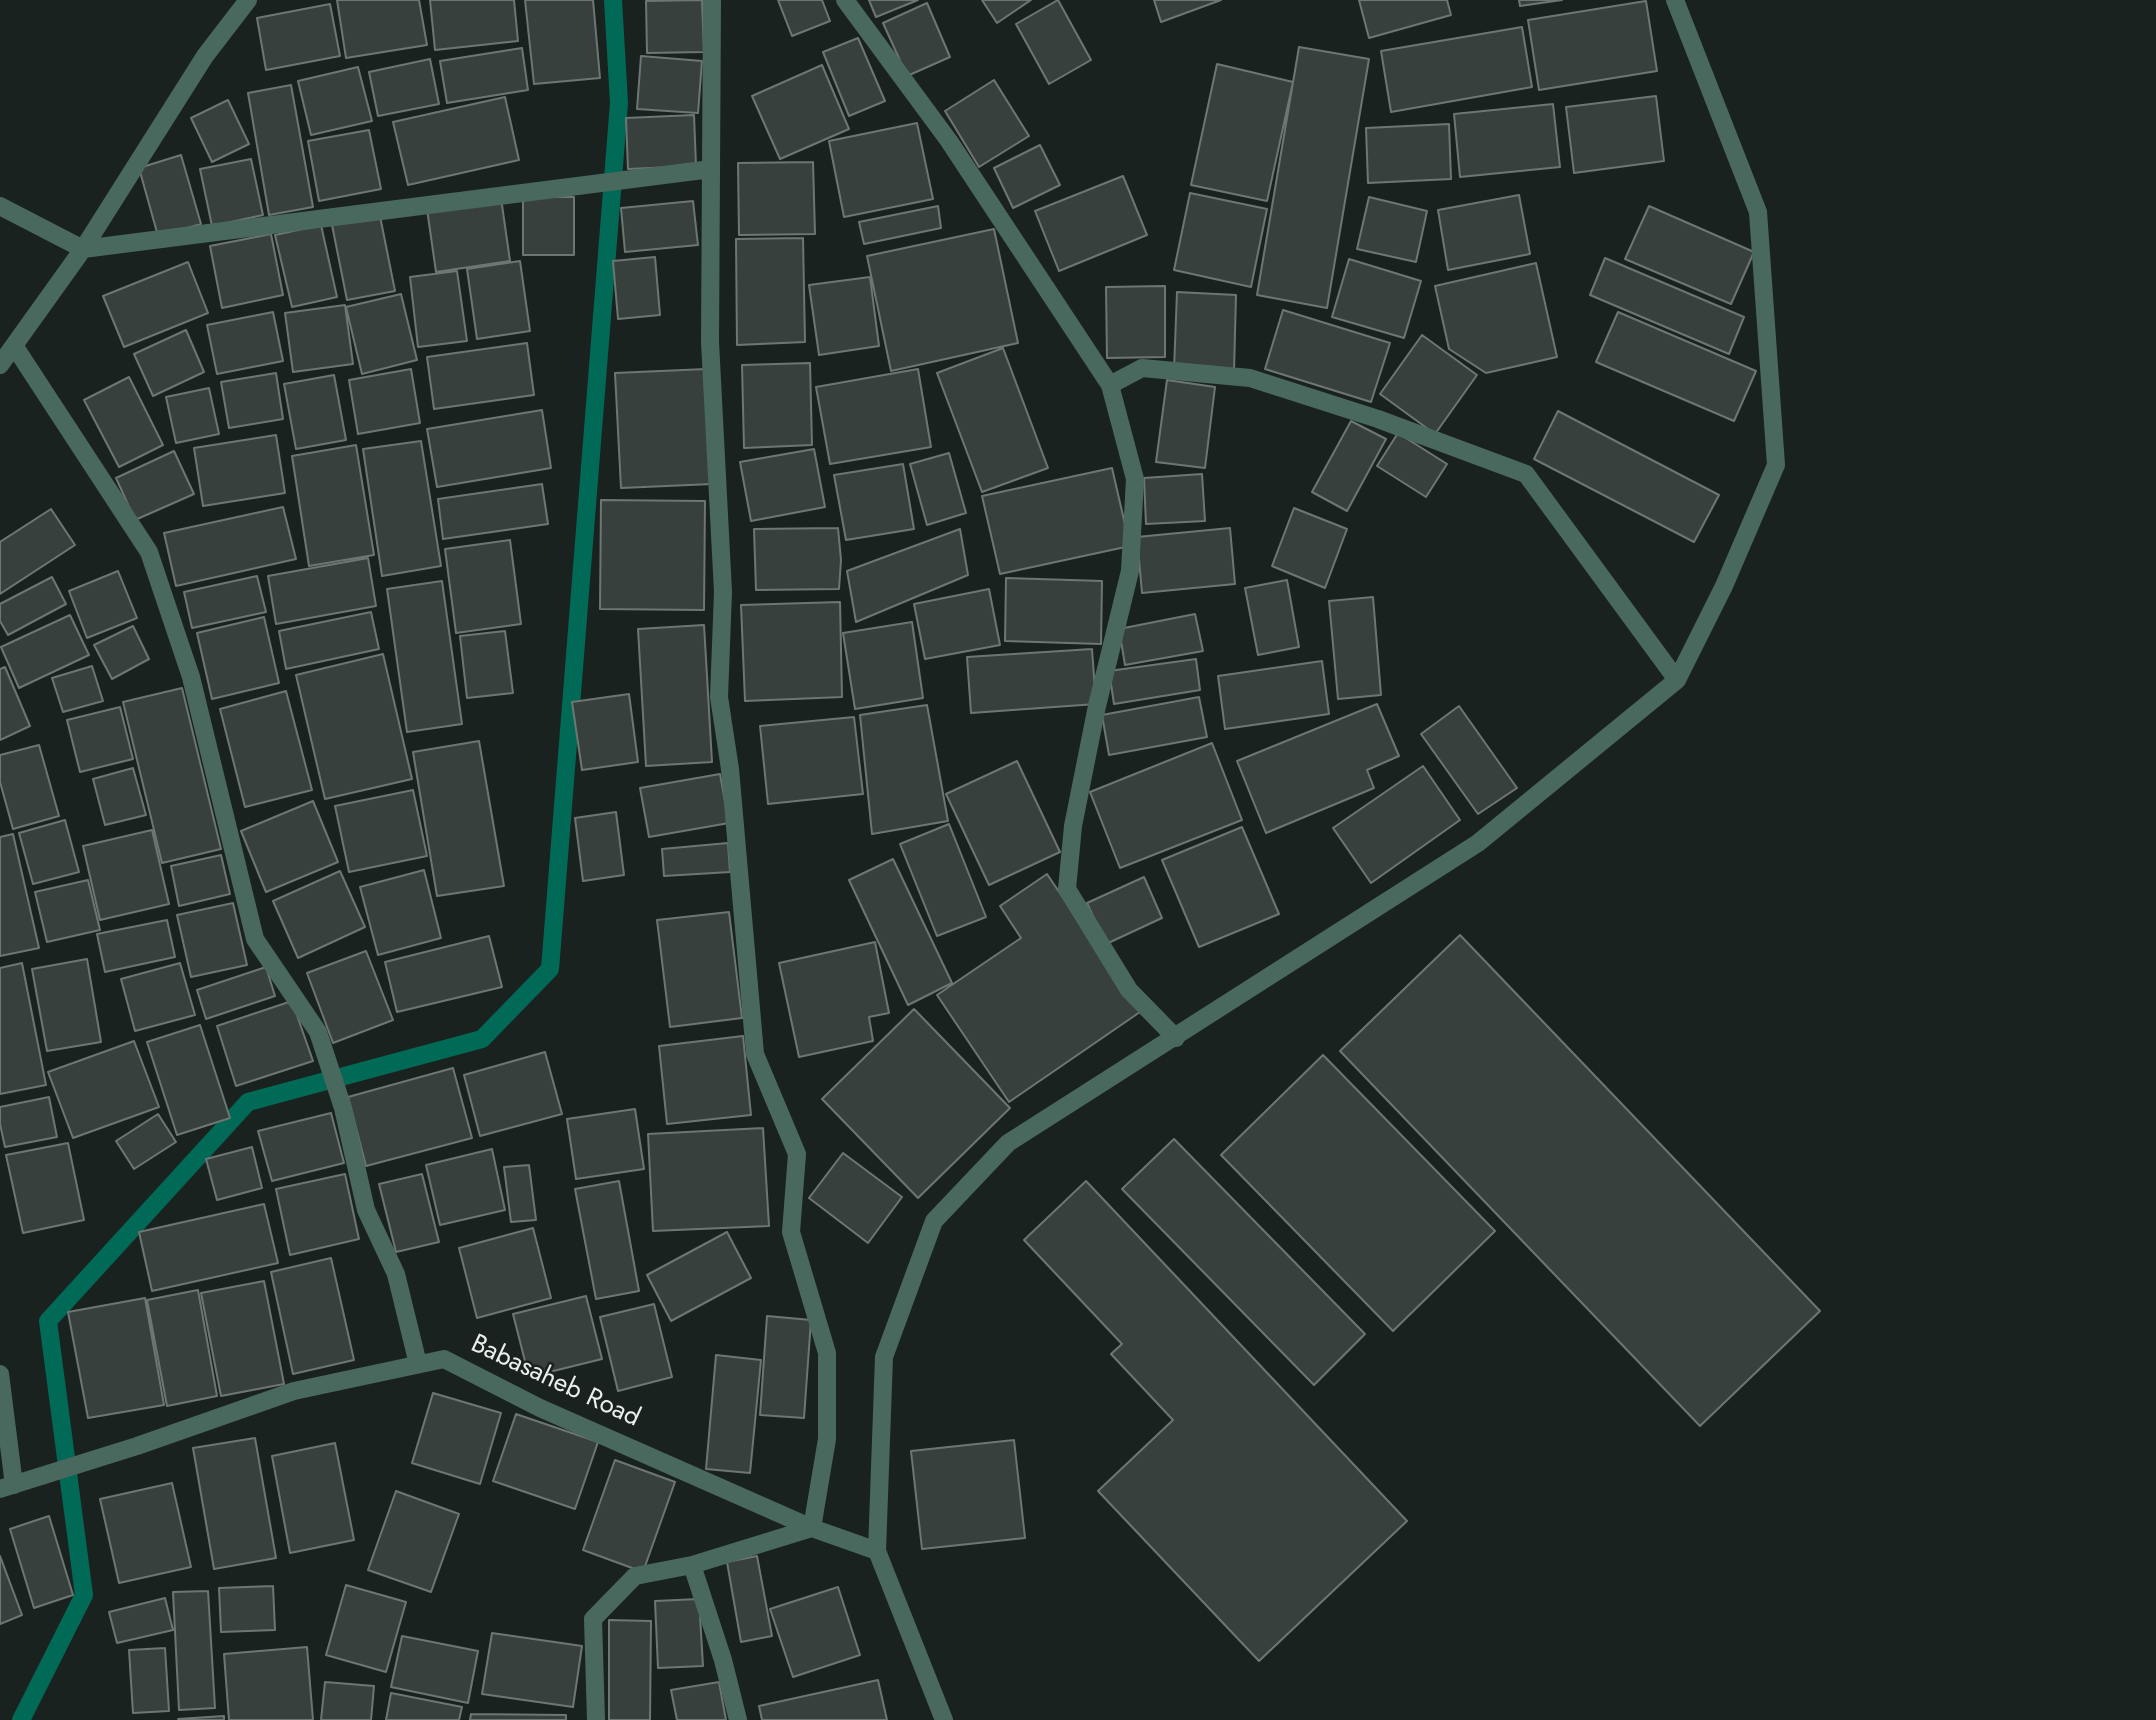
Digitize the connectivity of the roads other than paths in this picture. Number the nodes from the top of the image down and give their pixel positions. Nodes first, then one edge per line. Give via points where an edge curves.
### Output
1 (248, 0) edge
2 (712, 0) edge
3 (845, 0) edge
4 (1675, 0) edge
5 (711, 169) junction
6 (0, 206) edge
7 (83, 249) junction
8 (15, 347) junction
9 (0, 365) edge
10 (1110, 385) junction
11 (1677, 680) junction
12 (1176, 1038) junction
13 (418, 1364) junction
14 (0, 1374) edge
15 (7, 1487) edge
16 (812, 1528) junction
17 (877, 1550) junction
18 (692, 1565) junction
19 (596, 1720) edge
20 (738, 1720) edge
21 (944, 1720) edge

1 - 7 street via 205,56
2 - 5 street
3 - 10 street via 949,141
4 - 11 street via 1758,212 1776,465
5 - 7 street
5 - 16 street via 710,342 723,592 719,697 730,769 754,1054 797,1154 791,1232 827,1353 827,1439
6 - 7 street
7 - 8 street
8 - 9 street
8 - 13 street via 149,552 191,677 255,939 318,1032 343,1108 366,1210 396,1274
10 - 11 street via 1142,368 1250,378 1526,474
10 - 12 street via 1135,479 1130,571 1073,826 1068,888 1129,990
11 - 12 street via 1478,843
12 - 17 street via 1008,1143 934,1221 884,1357
13 - 15 street, Babasaheb Road via 294,1391
13 - 16 street, Babasaheb Road via 444,1359 541,1408
14 - 15 street
16 - 17 street, Babasaheb Road
16 - 18 street
17 - 21 street
18 - 19 street via 635,1576 593,1619
18 - 20 street

